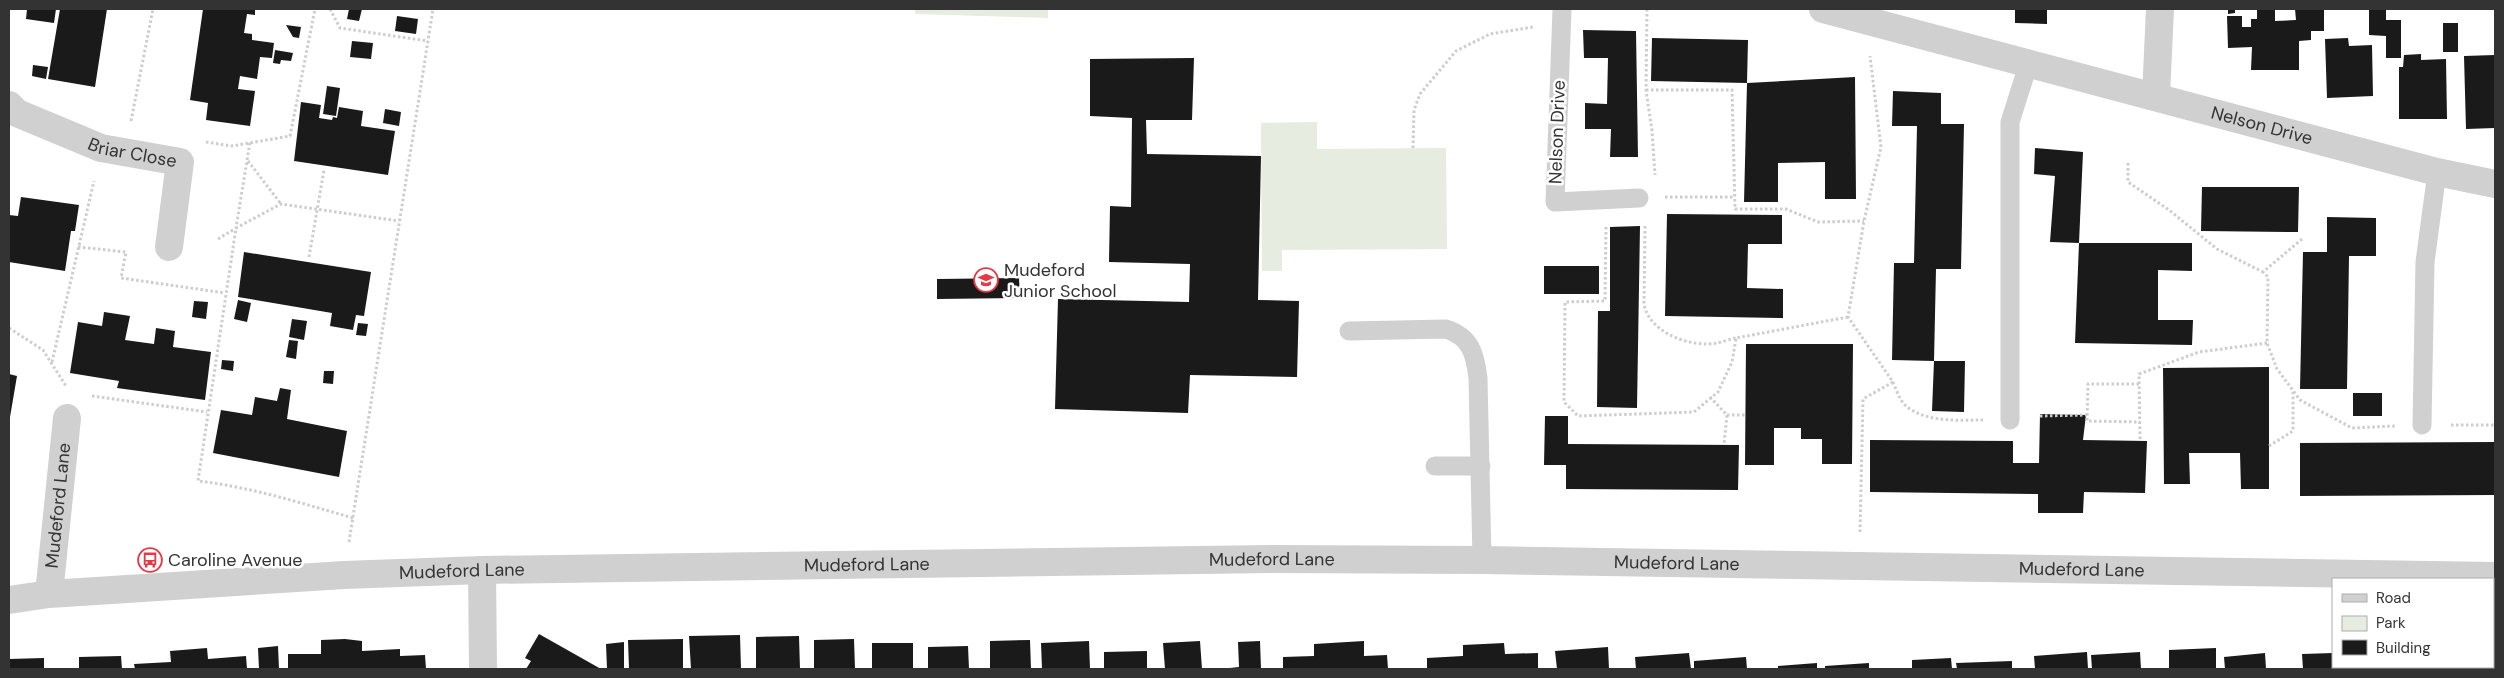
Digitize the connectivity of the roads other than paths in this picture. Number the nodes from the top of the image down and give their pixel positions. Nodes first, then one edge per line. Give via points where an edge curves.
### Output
1 (1823, 9) edge
2 (2160, 9) edge
3 (1561, 15) edge
4 (2029, 62) junction
5 (2156, 96) junction
6 (9, 105) edge
7 (2437, 172) junction
8 (2495, 184) edge
9 (1647, 198) road end
10 (169, 247) dead end
11 (1349, 330) dead end
12 (67, 406) road end
13 (2010, 420) dead end
14 (2422, 426) road end
15 (1434, 466) dead end
16 (1481, 466) junction
17 (1482, 560) junction
18 (482, 570) junction
19 (2495, 576) edge
20 (48, 594) junction
21 (9, 600) edge
22 (483, 669) edge

1 - 4 street, Nelson Drive
2 - 5 street
3 - 9 lane, Nelson Drive via 1555,202
4 - 5 street, Nelson Drive
4 - 13 lane via 2010,122
5 - 7 street, Nelson Drive
6 - 10 street, Briar Close via 17,113 113,150 180,162
7 - 8 street, Nelson Drive
7 - 14 lane via 2425,262
11 - 16 lane via 1446,329 1459,333 1476,360
12 - 20 street, Mudeford Lane via 68,464
15 - 16 lane
16 - 17 lane
17 - 18 street, Mudeford Lane via 1272,559
17 - 19 street, Mudeford Lane
18 - 20 street, Mudeford Lane via 344,575
18 - 22 street
20 - 21 street, Mudeford Lane

